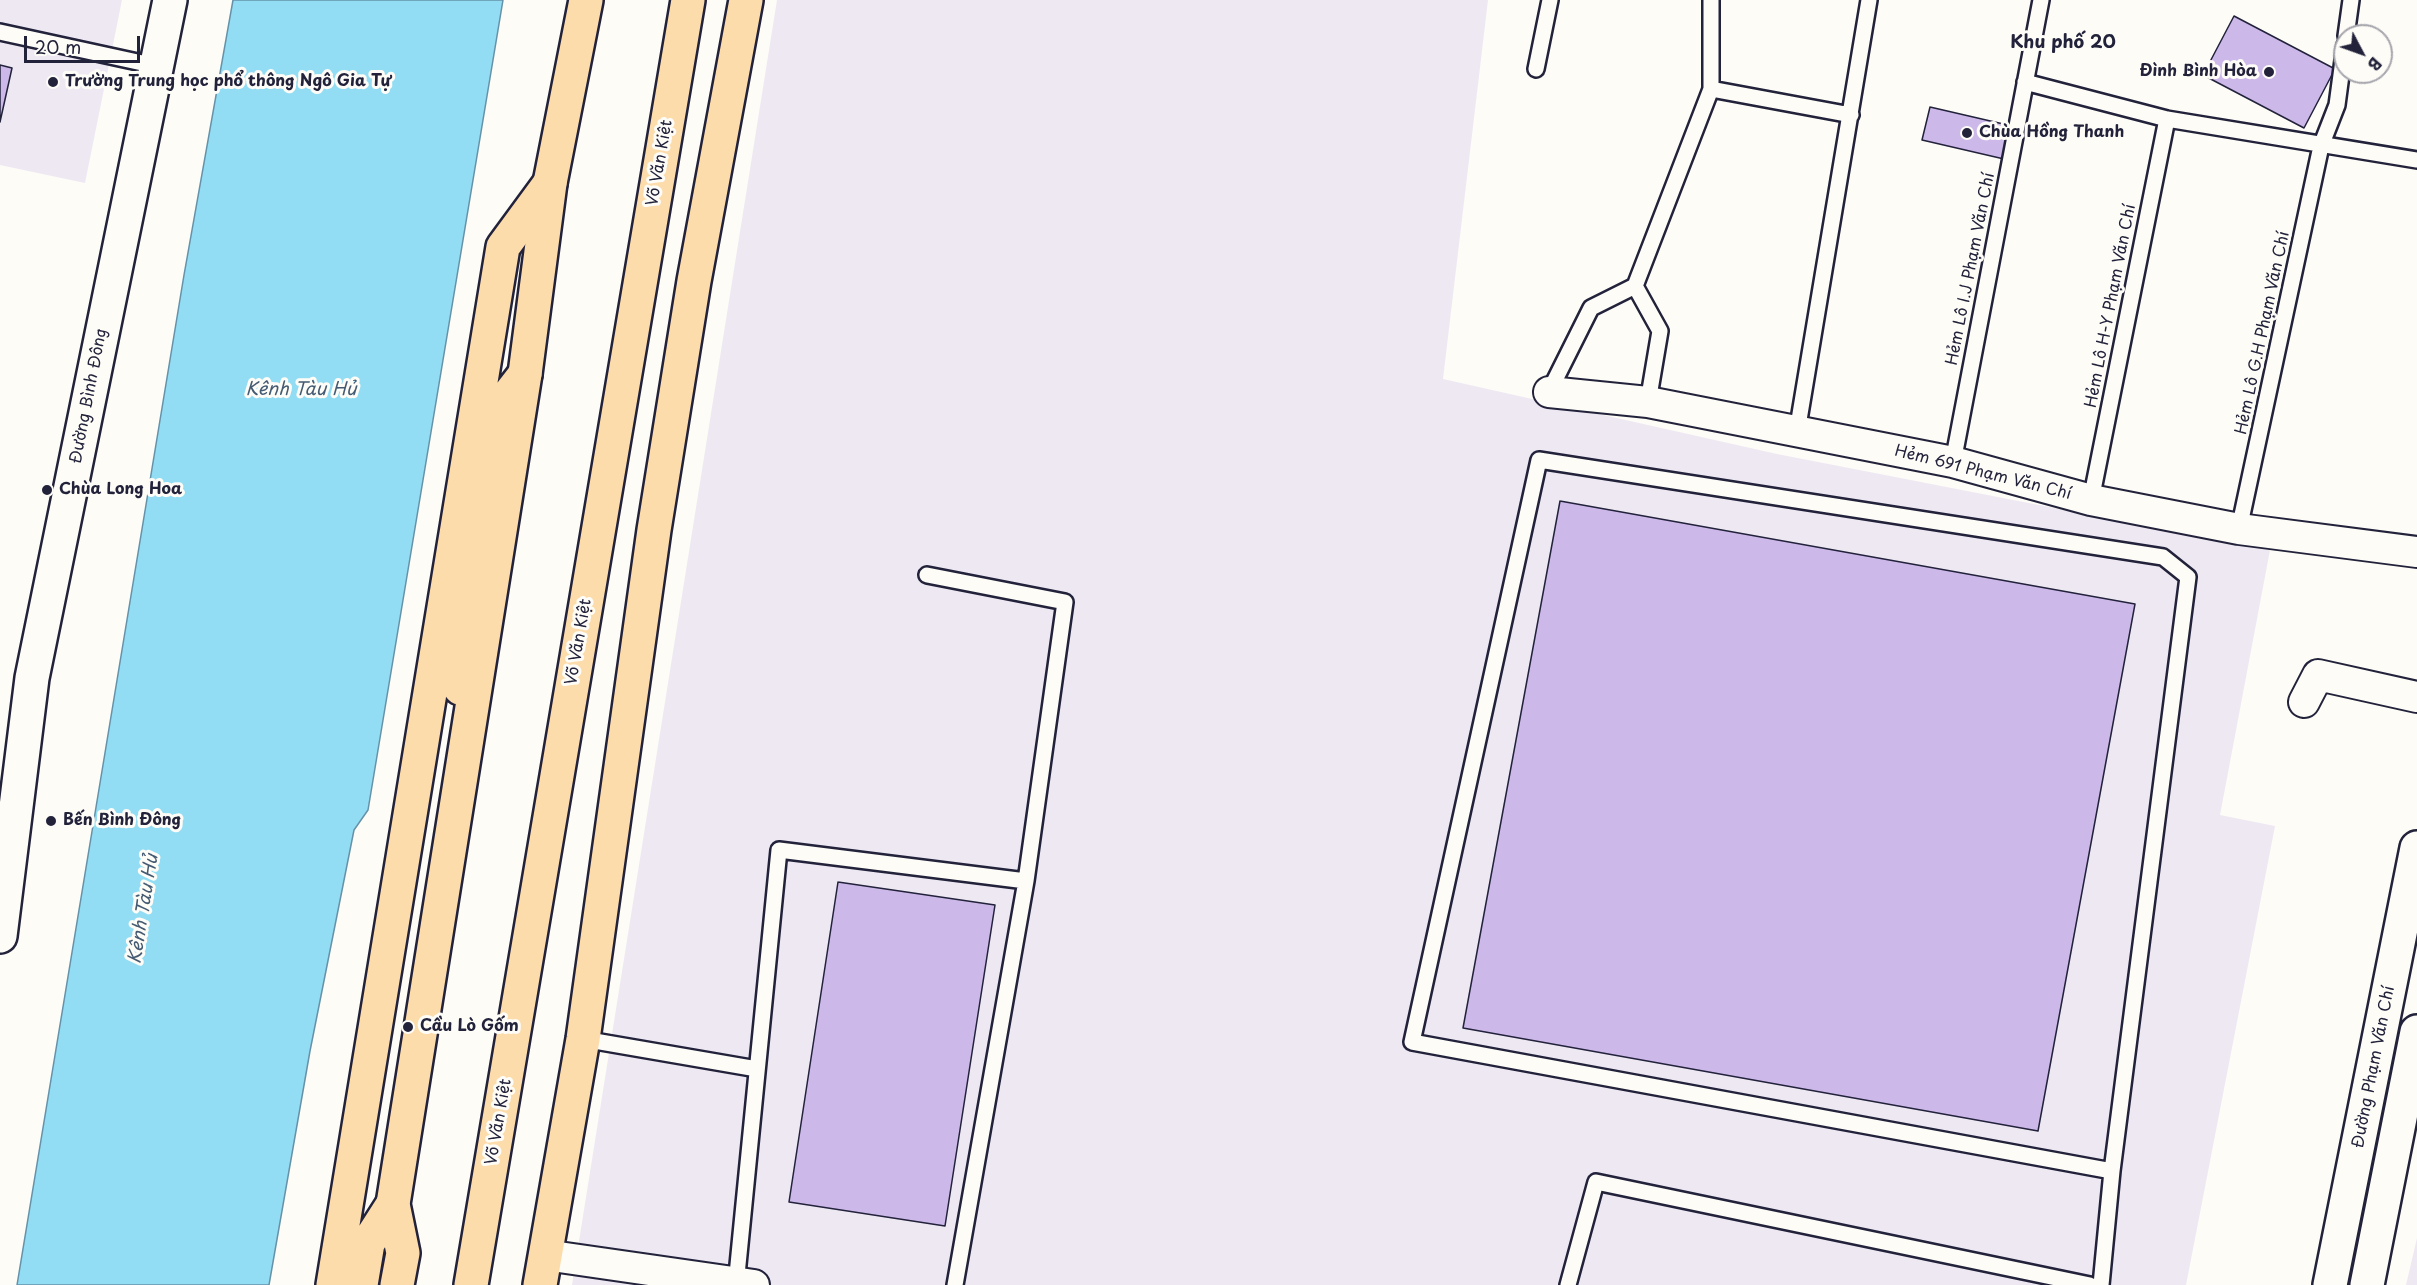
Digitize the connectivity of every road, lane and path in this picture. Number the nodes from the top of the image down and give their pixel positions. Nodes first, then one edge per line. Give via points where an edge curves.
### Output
1 (170, 0) edge
2 (586, 0) edge
3 (688, 0) edge
4 (746, 0) edge
5 (1550, 0) edge
6 (1711, 0) edge
7 (1869, 0) edge
8 (2040, 0) edge
9 (2351, 0) edge
10 (2348, 24) edge
11 (0, 32) edge
12 (156, 66) junction
13 (1536, 69) dead end
14 (2025, 82) junction
15 (2340, 84) edge
16 (1711, 88) junction
17 (1851, 115) junction
18 (2167, 120) junction
19 (2321, 146) junction
20 (2417, 160) edge
21 (550, 183) junction
22 (1635, 286) junction
23 (1549, 392) joint
24 (1648, 402) junction
25 (1797, 432) junction
26 (1953, 462) junction
27 (2091, 500) junction
28 (2239, 529) junction
29 (2417, 552) edge
30 (927, 575) dead end
31 (2417, 697) edge
32 (2304, 702) dead end
33 (2417, 848) edge
34 (1026, 881) junction
35 (0, 936) edge
36 (2417, 1032) edge
37 (583, 1039) junction
38 (757, 1069) junction
39 (2112, 1171) junction
40 (393, 1204) junction
41 (543, 1270) edge
42 (742, 1284) edge
43 (333, 1285) edge
44 (361, 1285) edge
45 (397, 1285) edge
46 (471, 1285) edge
47 (955, 1285) edge
48 (1568, 1285) edge
49 (2090, 1285) edge
50 (2101, 1285) edge
51 (2330, 1285) edge
52 (2367, 1285) edge

1 - 12 street, Đường Bình Đông
2 - 21 main road
3 - 46 main road, Võ Văn Kiệt
4 - 37 main road via 692,292 654,530
5 - 13 lane
6 - 16 lane
7 - 17 lane
8 - 14 lane, Hẻm Lô I.J Phạm Văn Chí
9 - 10 lane
11 - 12 lane
12 - 35 street, Đường Bình Đông via 32,678
14 - 18 lane
14 - 26 lane, Hẻm Lô I.J Phạm Văn Chí
15 - 19 lane, Hẻm Lô G.H Phạm Văn Chí via 2337,105
16 - 17 lane
16 - 22 lane
17 - 25 lane
18 - 19 lane
18 - 27 lane, Hẻm Lô H-Y Phạm Văn Chí
19 - 20 lane
19 - 28 lane, Hẻm Lô G.H Phạm Văn Chí
21 - 40 main road via 525,374
21 - 43 main road via 503,247
22 - 23 lane via 1591,308
22 - 24 lane via 1660,331
23 - 24 street, Hẻm 691 Phạm Văn Chí
24 - 25 street, Hẻm 691 Phạm Văn Chí
25 - 26 street, Hẻm 691 Phạm Văn Chí
26 - 27 street, Hẻm 691 Phạm Văn Chí
27 - 28 street, Hẻm 691 Phạm Văn Chí
28 - 29 street, Hẻm 691 Phạm Văn Chí
30 - 34 lane via 1065,602
31 - 32 street via 2318,675
33 - 51 street, Đường Phạm Văn Chí
34 - 38 lane via 778,850
34 - 47 lane
36 - 52 street
37 - 38 lane
37 - 41 main road
38 - 42 lane
39 - 39 lane via 1412,1042 1539,460 2163,557 2188,577
39 - 50 lane
40 - 44 main road via 368,1244
40 - 45 main road via 403,1253
41 - 42 street
48 - 49 lane via 1596,1182

